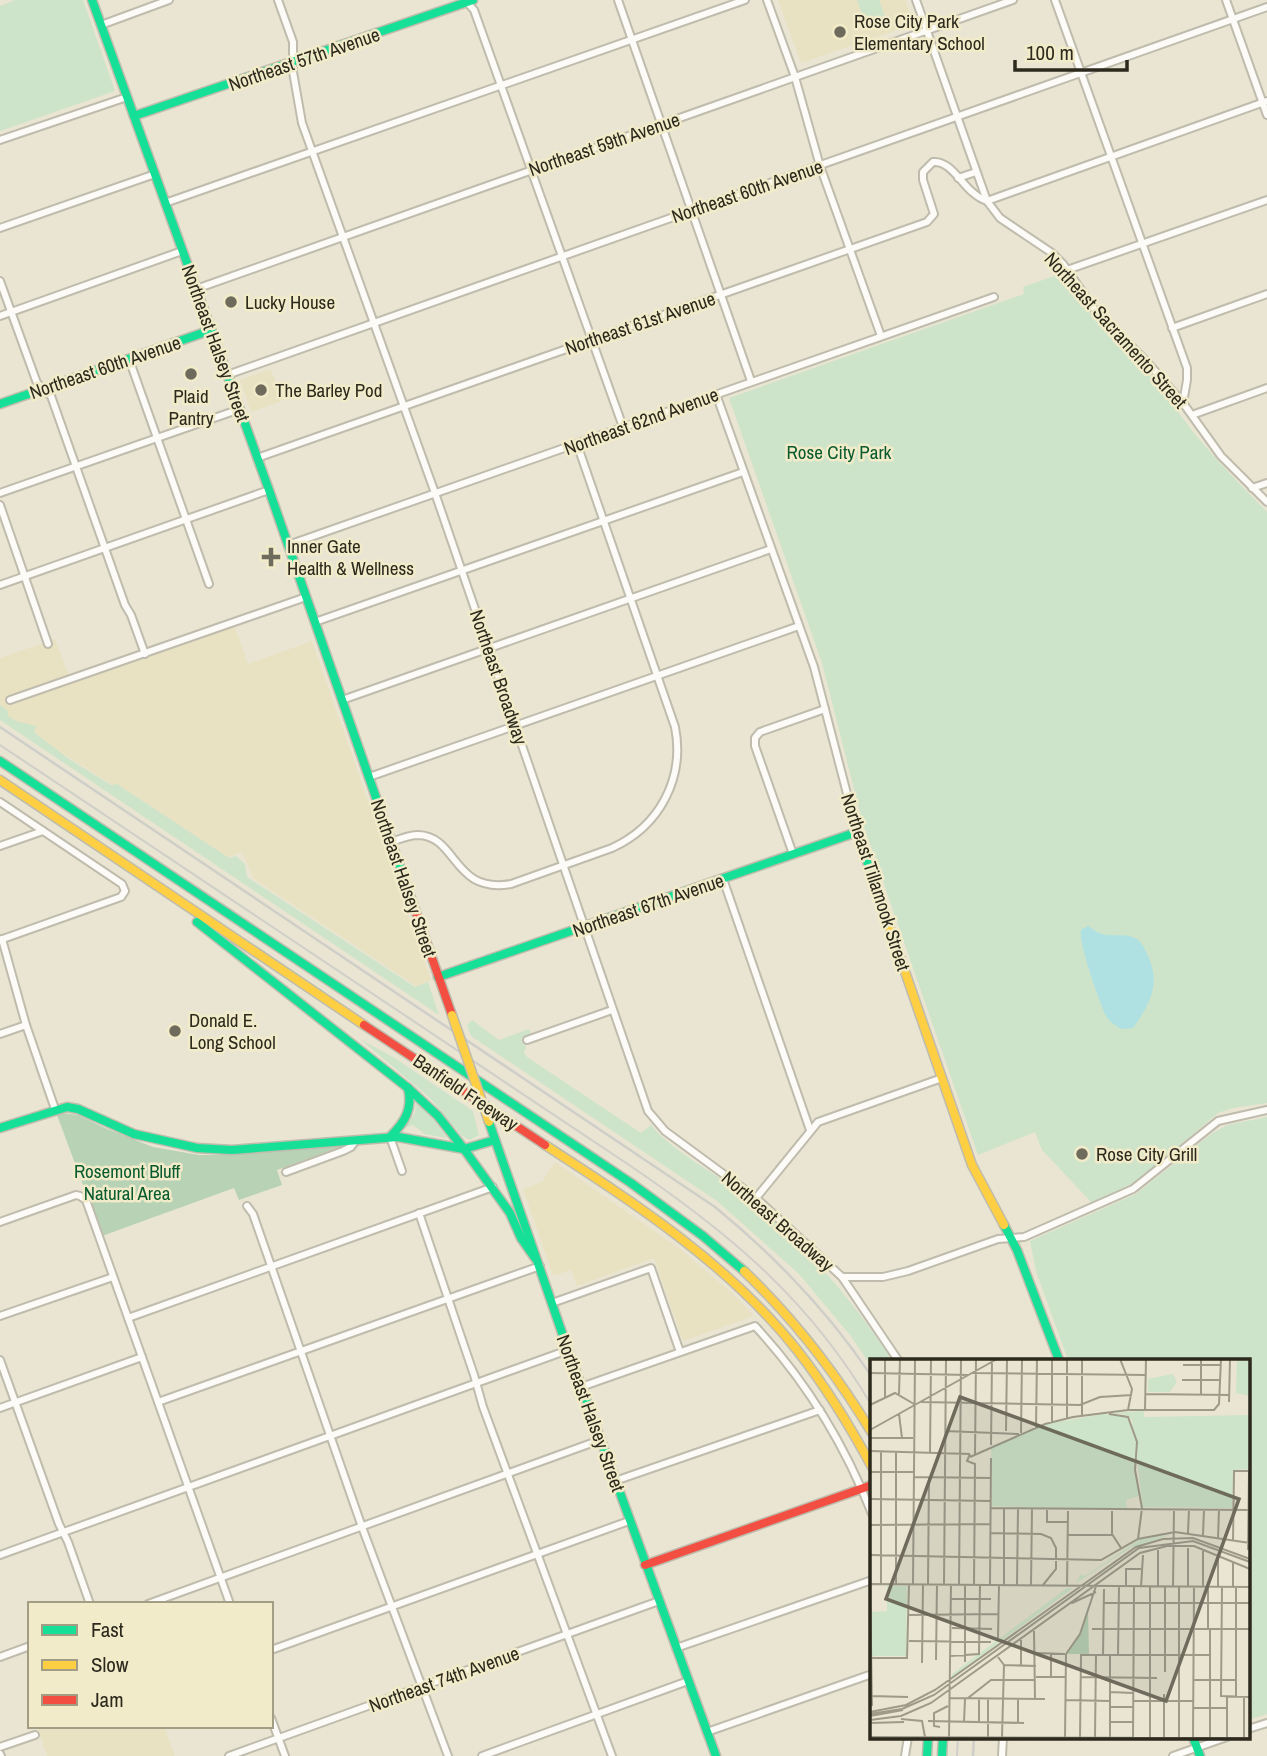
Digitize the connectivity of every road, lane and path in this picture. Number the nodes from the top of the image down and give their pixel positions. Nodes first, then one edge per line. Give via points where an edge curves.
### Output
1 (92, 0) edge
2 (169, 0) edge
3 (278, 0) edge
4 (618, 0) edge
5 (745, 0) edge
6 (767, 0) edge
7 (916, 0) edge
8 (1013, 0) edge
9 (1055, 0) edge
10 (1226, 0) edge
11 (468, 1) edge
12 (1267, 8) edge
13 (1233, 20) junction
14 (101, 25) junction
15 (926, 30) junction
16 (632, 40) junction
17 (293, 63) junction
18 (1082, 74) junction
19 (794, 76) junction
20 (500, 86) junction
21 (127, 97) junction
22 (1265, 102) edge
23 (1267, 115) edge
24 (134, 116) junction
25 (957, 117) junction
26 (661, 124) junction
27 (0, 140) edge
28 (312, 151) junction
29 (1111, 157) junction
30 (820, 166) junction
31 (530, 170) junction
32 (976, 172) junction
33 (155, 174) junction
34 (958, 178) junction
35 (1267, 200) edge
36 (987, 201) junction
37 (165, 203) junction
38 (691, 211) junction
39 (0, 228) edge
40 (343, 236) junction
41 (1142, 244) junction
42 (850, 250) junction
43 (183, 251) junction
44 (562, 257) junction
45 (1068, 270) junction
46 (0, 281) edge
47 (196, 289) junction
48 (1267, 294) edge
49 (721, 295) junction
50 (994, 297) dead end
51 (11, 312) junction
52 (0, 316) edge
53 (374, 323) junction
54 (1172, 328) junction
55 (211, 330) junction
56 (881, 336) junction
57 (592, 340) junction
58 (129, 359) junction
59 (227, 374) junction
60 (751, 382) junction
61 (1267, 388) edge
62 (44, 389) junction
63 (716, 394) junction
64 (1183, 403) junction
65 (0, 404) edge
66 (404, 406) junction
67 (240, 410) junction
68 (1192, 415) junction
69 (623, 427) junction
70 (158, 439) junction
71 (577, 444) junction
72 (257, 458) junction
73 (77, 467) junction
74 (743, 472) junction
75 (1267, 483) edge
76 (1252, 488) junction
77 (268, 490) junction
78 (435, 493) junction
79 (0, 494) edge
80 (1267, 502) edge
81 (0, 505) edge
82 (186, 520) junction
83 (604, 521) junction
84 (288, 545) junction
85 (105, 548) junction
86 (771, 549) junction
87 (462, 570) junction
88 (25, 576) junction
89 (209, 584) dead end
90 (0, 585) edge
91 (306, 597) junction
92 (631, 598) junction
93 (315, 622) junction
94 (799, 626) junction
95 (48, 644) dead end
96 (489, 648) junction
97 (145, 654) junction
98 (658, 676) junction
99 (342, 700) junction
100 (10, 701) dead end
101 (825, 709) junction
102 (516, 726) junction
103 (0, 761) edge
104 (369, 777) junction
105 (0, 780) edge
106 (0, 802) edge
107 (43, 831) junction
108 (857, 832) junction
109 (391, 842) junction
110 (0, 846) edge
111 (793, 854) junction
112 (563, 866) junction
113 (723, 879) junction
114 (164, 892) junction
115 (583, 927) junction
116 (1, 939) edge
117 (438, 977) junction
118 (612, 1010) junction
119 (26, 1025) junction
120 (0, 1034) edge
121 (527, 1040) dead end
122 (942, 1078) junction
123 (408, 1088) junction
124 (55, 1109) junction
125 (1267, 1110) edge
126 (0, 1128) edge
127 (810, 1130) junction
128 (390, 1137) junction
129 (356, 1140) junction
130 (495, 1140) junction
131 (464, 1149) junction
132 (402, 1171) dead end
133 (286, 1172) dead end
134 (493, 1187) junction
135 (756, 1198) junction
136 (247, 1206) dead end
137 (418, 1213) junction
138 (0, 1222) edge
139 (1011, 1237) junction
140 (272, 1266) junction
141 (540, 1266) junction
142 (113, 1277) junction
143 (842, 1277) junction
144 (447, 1298) junction
145 (552, 1303) junction
146 (0, 1316) edge
147 (128, 1318) junction
148 (302, 1350) junction
149 (568, 1350) junction
150 (680, 1352) junction
151 (142, 1357) junction
152 (897, 1359) edge
153 (1059, 1359) edge
154 (0, 1360) edge
155 (476, 1383) junction
156 (581, 1387) junction
157 (158, 1402) junction
158 (15, 1403) junction
159 (0, 1408) edge
160 (820, 1409) junction
161 (870, 1430) edge
162 (331, 1436) junction
163 (600, 1440) junction
164 (870, 1463) edge
165 (507, 1474) junction
166 (615, 1481) junction
167 (188, 1487) junction
168 (867, 1487) edge
169 (629, 1521) junction
170 (362, 1527) junction
171 (63, 1532) junction
172 (537, 1554) junction
173 (0, 1555) edge
174 (646, 1565) junction
175 (221, 1577) junction
176 (870, 1581) edge
177 (659, 1601) junction
178 (89, 1602) edge
179 (153, 1602) edge
180 (229, 1602) edge
181 (392, 1606) junction
182 (566, 1634) junction
183 (28, 1647) edge
184 (676, 1648) junction
185 (273, 1649) edge
186 (0, 1657) edge
187 (870, 1675) edge
188 (688, 1681) junction
189 (422, 1687) junction
190 (597, 1714) junction
191 (273, 1723) edge
192 (1267, 1723) edge
193 (1250, 1729) edge
194 (707, 1732) junction
195 (35, 1735) dead end
196 (279, 1738) junction
197 (908, 1738) edge
198 (928, 1738) edge
199 (943, 1738) edge
200 (1003, 1738) edge
201 (1225, 1738) edge
202 (0, 1747) edge
203 (1199, 1752) edge
204 (229, 1756) edge
205 (285, 1756) edge
206 (448, 1756) edge
207 (482, 1756) edge
208 (612, 1756) edge
209 (716, 1756) edge
210 (906, 1756) edge
211 (927, 1756) edge
212 (942, 1756) edge
213 (1002, 1756) edge
214 (1173, 1756) edge

1 - 14 main road, Northeast Halsey Street
2 - 14 street
3 - 17 street, Northeast Broadway via 293,42
4 - 16 street
5 - 16 street
6 - 19 street
7 - 15 street, Northeast Sacramento Street
8 - 15 street, Northeast 59th Avenue
9 - 18 street
10 - 13 street
11 - 17 main road, Northeast 57th Avenue
11 - 20 street
12 - 13 street, Northeast 60th Avenue
13 - 18 street, Northeast 60th Avenue
13 - 22 street
14 - 21 main road, Northeast Halsey Street
15 - 19 street, Northeast 59th Avenue
15 - 25 street, Northeast Sacramento Street
16 - 20 street
16 - 26 street
17 - 24 main road, Northeast 57th Avenue
17 - 28 street, Northeast Broadway via 298,108
18 - 25 street, Northeast 60th Avenue
18 - 29 street
19 - 26 street, Northeast 59th Avenue
19 - 30 street
20 - 28 street
20 - 31 street
21 - 24 main road, Northeast Halsey Street
21 - 27 street
22 - 23 street
22 - 29 street
24 - 33 main road, Northeast Halsey Street
25 - 30 street, Northeast 60th Avenue
25 - 32 street, Northeast Sacramento Street
26 - 31 street, Northeast 59th Avenue
26 - 38 street
28 - 37 street
28 - 40 street, Northeast Broadway
29 - 36 street
29 - 41 street
30 - 38 street, Northeast 60th Avenue
30 - 42 street
31 - 40 street, Northeast 59th Avenue
31 - 44 street
32 - 34 street
32 - 36 street, Northeast Sacramento Street
33 - 37 main road, Northeast Halsey Street
33 - 39 street
34 - 36 street, Northeast 61st Avenue via 974,197
34 - 42 street, Northeast 61st Avenue via 943,162 929,164 923,176 934,214 930,220
35 - 41 street
36 - 45 street, Northeast Sacramento Street via 1000,218 1052,253
37 - 43 main road, Northeast Halsey Street
38 - 44 street, Northeast 60th Avenue
38 - 49 street
40 - 47 street, Northeast 59th Avenue
40 - 53 street, Northeast Broadway
41 - 45 street
41 - 54 street
42 - 49 street, Northeast 61st Avenue
42 - 56 street
43 - 47 main road, Northeast Halsey Street
43 - 51 street
44 - 53 street, Northeast 60th Avenue
44 - 57 street
45 - 64 street, Northeast Sacramento Street via 1096,310
46 - 51 street
47 - 55 main road, Northeast Halsey Street
48 - 54 street
49 - 57 street, Northeast 61st Avenue
49 - 60 street
50 - 56 street, Northeast 62nd Avenue
51 - 52 street
51 - 62 street via 37,383
53 - 59 street, Northeast 60th Avenue
53 - 66 street, Northeast Broadway
54 - 64 street via 1186,368
55 - 58 main road, Northeast 60th Avenue
55 - 59 main road, Northeast Halsey Street
56 - 60 street, Northeast 62nd Avenue
57 - 66 street, Northeast 61st Avenue
57 - 69 street
58 - 62 main road, Northeast 60th Avenue
58 - 70 street
59 - 67 main road, Northeast Halsey Street
60 - 63 street, Northeast 62nd Avenue
61 - 68 street
62 - 65 main road, Northeast 60th Avenue
62 - 73 street via 51,396
63 - 69 street, Northeast 62nd Avenue
63 - 74 street, Northeast Tillamook Street
64 - 68 street, Northeast Sacramento Street
66 - 72 street, Northeast 61st Avenue
66 - 78 street, Northeast Broadway
67 - 70 street
67 - 72 main road, Northeast Halsey Street
68 - 76 street, Northeast Sacramento Street via 1221,456
69 - 71 street, Northeast 62nd Avenue
70 - 73 street
70 - 82 street
71 - 78 street, Northeast 62nd Avenue
71 - 83 street
72 - 77 main road, Northeast Halsey Street
73 - 79 street
73 - 85 street
74 - 83 street
74 - 86 street, Northeast Tillamook Street
75 - 76 street
76 - 80 street, Northeast Sacramento Street
77 - 82 street
77 - 84 main road, Northeast Halsey Street
78 - 84 street, Northeast 62nd Avenue
78 - 87 street, Northeast Broadway
81 - 88 street
82 - 85 street
82 - 89 street
83 - 87 street
83 - 92 street
84 - 91 main road, Northeast Halsey Street
85 - 88 street
85 - 97 street
86 - 92 street
86 - 94 street, Northeast Tillamook Street
87 - 93 street
87 - 96 street, Northeast Broadway
88 - 90 street
88 - 95 street
91 - 93 main road, Northeast Halsey Street
91 - 97 street
92 - 96 street
92 - 98 street
93 - 99 main road, Northeast Halsey Street
94 - 98 street
94 - 101 street, Northeast Tillamook Street
96 - 99 street
96 - 102 street, Northeast Broadway
97 - 100 street
98 - 102 street
98 - 112 street via 678,747 667,797 651,820 625,841
99 - 104 main road, Northeast Halsey Street
101 - 108 street, Northeast Tillamook Street
101 - 111 street via 760,732 755,738
102 - 104 street
102 - 112 street, Northeast Broadway
103 - 161 main road, Banfield Freeway via 698,1230 799,1325
104 - 109 main road, Northeast Halsey Street
105 - 114 main road, Banfield Freeway
106 - 107 street
107 - 110 street
107 - 116 street via 122,884 125,891 121,897
108 - 111 main road, Northeast 67th Avenue
108 - 122 main road, Northeast Tillamook Street
109 - 112 street via 414,835 429,837 469,877 487,885 511,884
109 - 117 main road, Northeast Halsey Street
111 - 113 main road, Northeast 67th Avenue
112 - 115 street, Northeast Broadway
113 - 115 main road, Northeast 67th Avenue
113 - 127 street
114 - 123 main road
114 - 164 main road, Banfield Freeway via 623,1196 710,1260 769,1315 804,1357 835,1400
115 - 117 main road, Northeast 67th Avenue
115 - 118 street, Northeast Broadway
116 - 119 street
117 - 130 main road, Northeast Halsey Street, bridge
118 - 121 street
118 - 135 street, Northeast Broadway via 653,1119
119 - 120 street
119 - 124 street
122 - 127 street via 818,1122
122 - 139 main road, Northeast Tillamook Street via 972,1165
123 - 128 main road via 411,1108 406,1121
123 - 131 main road
124 - 126 main road
124 - 129 main road via 78,1109 134,1134 197,1148 232,1150
125 - 139 street via 1230,1116 1211,1125 1126,1193 1024,1237
127 - 135 street
128 - 129 main road
128 - 131 main road
128 - 132 street
129 - 133 street via 343,1151
130 - 131 main road
130 - 141 main road, Northeast Halsey Street
131 - 134 main road
134 - 137 street
134 - 141 main road
135 - 143 street, Northeast Broadway
136 - 140 street
137 - 140 street
137 - 144 street
138 - 142 street via 80,1196 86,1200
139 - 143 street via 883,1277
139 - 153 main road, Northeast Tillamook Street
140 - 147 street
140 - 148 street
141 - 144 street
141 - 145 main road, Northeast Halsey Street
142 - 146 street
142 - 147 street
143 - 152 street, Northeast Broadway
144 - 148 street
144 - 155 street
145 - 149 main road, Northeast Halsey Street
145 - 150 street via 651,1268
147 - 151 street
148 - 157 street
148 - 162 street
149 - 155 street
149 - 156 main road, Northeast Halsey Street
150 - 156 street
150 - 160 street via 755,1326
151 - 157 street
151 - 158 street
154 - 158 street
155 - 162 street
155 - 165 street
156 - 163 main road, Northeast Halsey Street
157 - 167 street
158 - 159 street
158 - 171 street
160 - 166 street
160 - 168 street
162 - 167 street
162 - 170 street
163 - 165 street
163 - 166 main road, Northeast Halsey Street
165 - 170 street
165 - 172 street
166 - 169 main road, Northeast Halsey Street
167 - 171 street
167 - 175 street
168 - 174 main road
169 - 172 street
169 - 174 main road, Northeast Halsey Street
170 - 175 street
170 - 181 street
171 - 173 street
171 - 178 street
172 - 181 street
172 - 182 street
174 - 177 main road, Northeast Halsey Street
175 - 179 street
175 - 180 street
176 - 184 street
177 - 182 street, Northeast 74th Avenue
177 - 184 main road, Northeast Halsey Street
181 - 185 street
181 - 189 street
182 - 189 street, Northeast 74th Avenue
182 - 190 street
183 - 186 street
184 - 188 main road, Northeast Halsey Street
187 - 194 street
188 - 190 street
188 - 194 main road, Northeast Halsey Street
189 - 196 street, Northeast 74th Avenue
189 - 206 street
190 - 207 street
190 - 208 street
191 - 196 street
192 - 193 street
194 - 209 main road, Northeast Halsey Street
195 - 202 street
196 - 204 street, Northeast 74th Avenue
196 - 205 street
197 - 210 street
198 - 211 main road
199 - 212 main road
200 - 213 street
201 - 203 street
203 - 214 street

